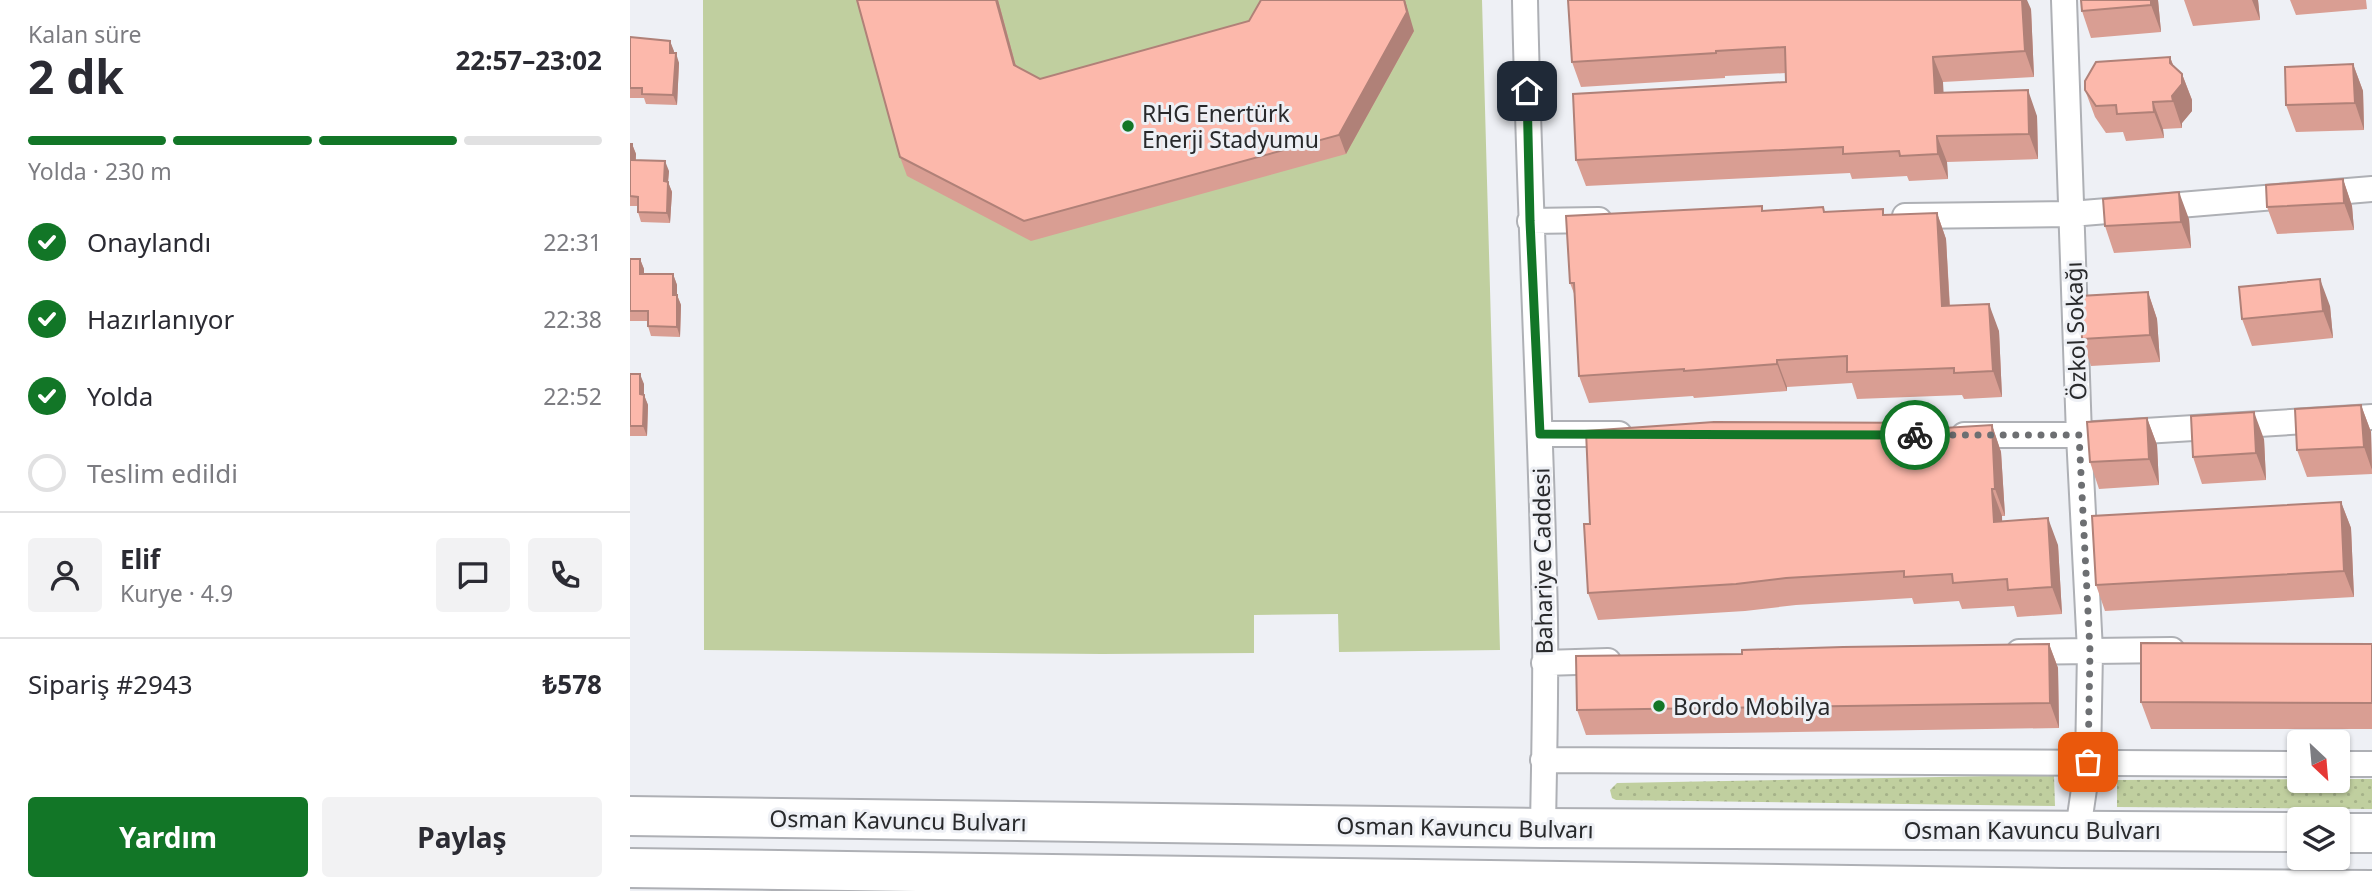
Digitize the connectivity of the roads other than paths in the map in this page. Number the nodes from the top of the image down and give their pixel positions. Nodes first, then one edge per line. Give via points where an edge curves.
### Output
1 (1525, 0) edge
2 (2064, 0) edge
3 (2372, 189) edge
4 (2071, 214) junction
5 (1877, 217) edge
6 (1627, 220) edge
7 (1530, 221) junction
8 (2372, 417) edge
9 (1540, 434) junction
10 (1636, 434) edge
11 (1941, 435) edge
12 (2079, 435) junction
13 (2197, 650) edge
14 (2090, 651) junction
15 (1992, 653) edge
16 (1628, 661) edge
17 (1544, 663) junction
18 (1544, 760) junction
19 (2088, 762) junction
20 (2287, 764) edge
21 (2350, 764) edge
22 (2372, 764) edge
23 (630, 816) edge
24 (1543, 828) junction
25 (2078, 830) junction
26 (2287, 832) edge
27 (2350, 833) edge
28 (2372, 833) edge
29 (630, 867) edge
30 (773, 880) edge
31 (2062, 888) junction
32 (2372, 890) edge

1 - 7 street, Bahariye Caddesi
2 - 4 street, Özkol Sokağı
3 - 4 street
4 - 5 street
4 - 12 street, Özkol Sokağı
6 - 7 street
7 - 9 street, Bahariye Caddesi
8 - 12 street
9 - 10 street
9 - 17 street, Bahariye Caddesi
11 - 12 street
12 - 14 street, Özkol Sokağı
13 - 14 street
14 - 15 street
14 - 19 street, Özkol Sokağı
16 - 17 street
17 - 18 street, Bahariye Caddesi
18 - 19 street
18 - 24 street, Bahariye Caddesi
19 - 20 street
19 - 25 street, Özkol Sokağı
21 - 22 street
23 - 24 highway, Osman Kavuncu Bulvarı
24 - 25 highway, Osman Kavuncu Bulvarı
25 - 26 highway, Osman Kavuncu Bulvarı
25 - 31 highway
27 - 28 highway
29 - 30 highway
30 - 31 highway
31 - 32 highway

